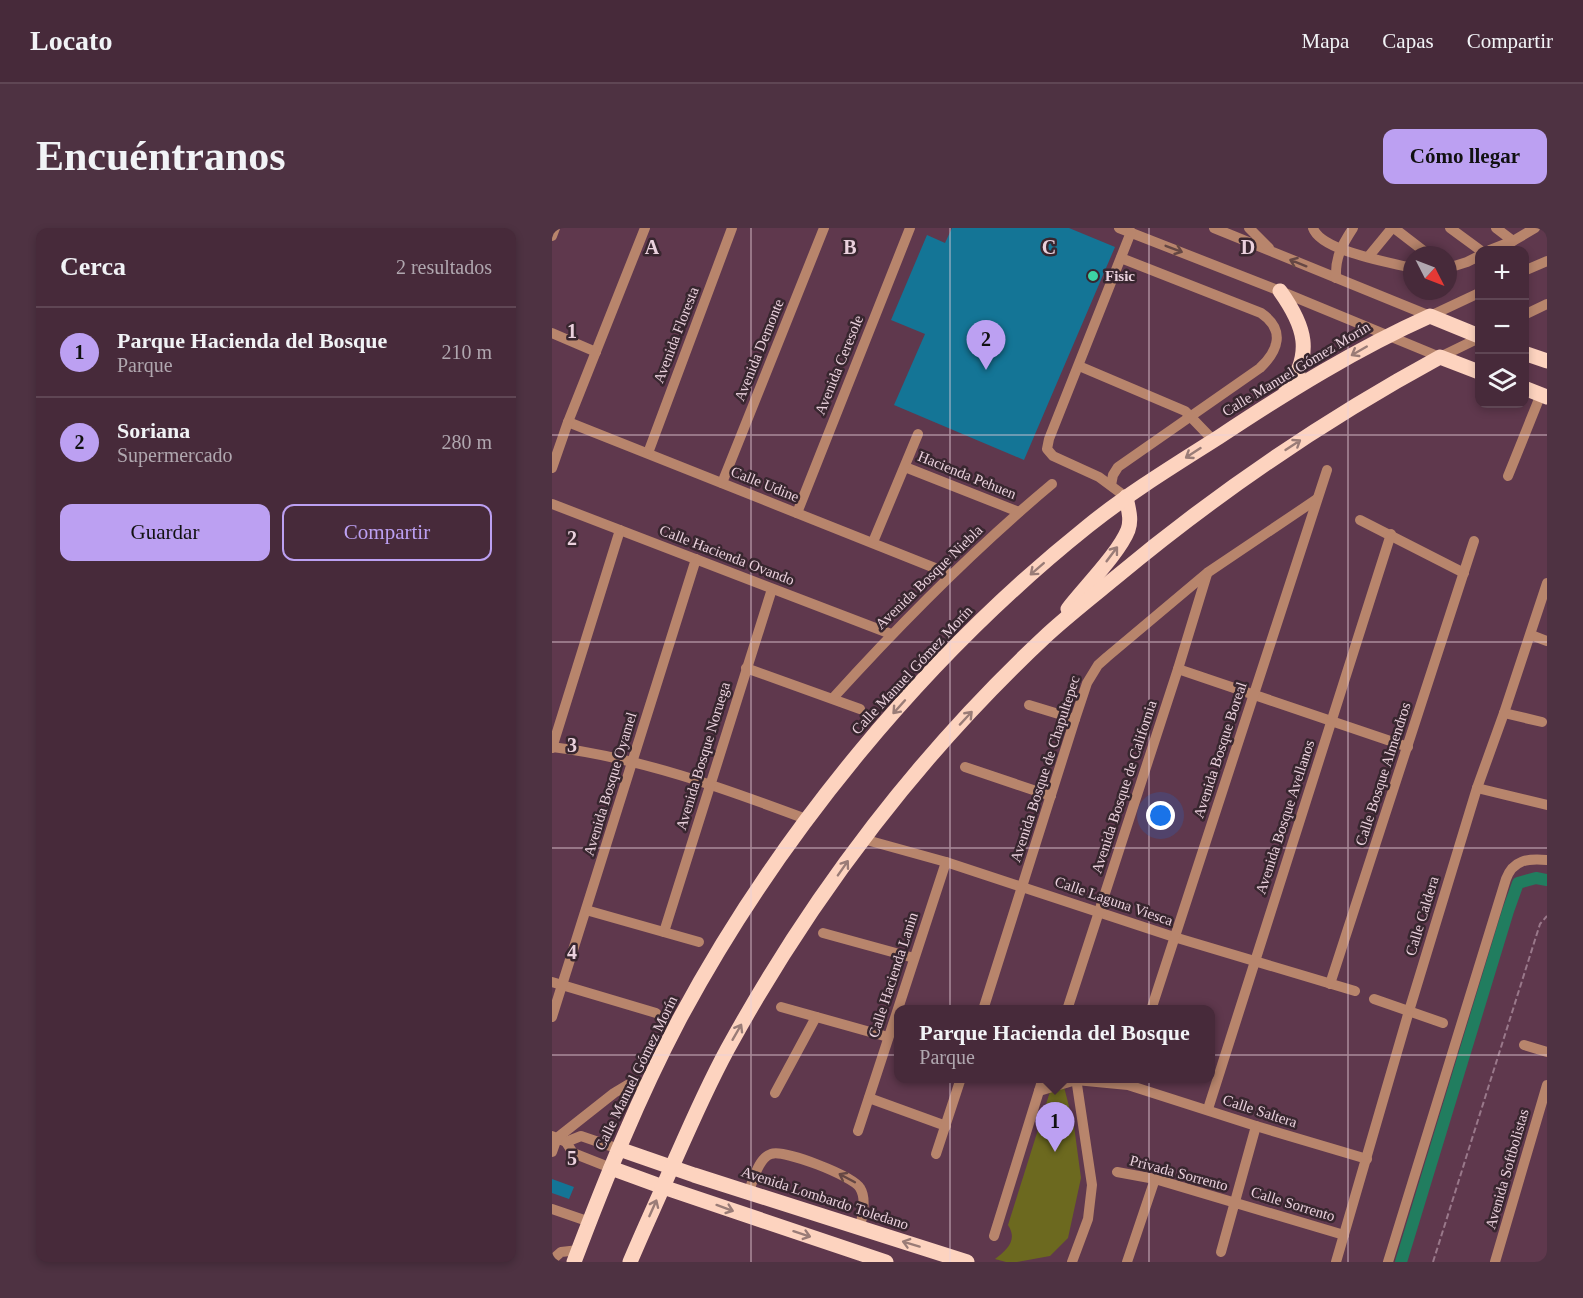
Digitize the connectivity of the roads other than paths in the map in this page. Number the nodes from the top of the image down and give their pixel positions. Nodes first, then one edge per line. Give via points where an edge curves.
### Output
1 (555, 228) edge
2 (645, 228) edge
3 (732, 228) edge
4 (824, 228) edge
5 (910, 228) edge
6 (1119, 228) edge
7 (1215, 228) edge
8 (1249, 228) edge
9 (1313, 228) edge
10 (1353, 228) edge
11 (1393, 228) edge
12 (1450, 228) edge
13 (1496, 228) edge
14 (1535, 228) edge
15 (1131, 232) junction
16 (552, 236) edge
17 (1513, 241) junction
18 (1417, 246) edge
19 (1475, 246) edge
20 (1500, 246) edge
21 (1340, 250) junction
22 (1276, 254) junction
23 (1369, 256) junction
24 (1121, 258) junction
25 (1475, 258) edge
26 (1547, 261) edge
27 (1403, 265) edge
28 (1457, 265) edge
29 (1529, 269) edge
30 (1336, 278) junction
31 (1280, 291) junction
32 (1475, 295) edge
33 (1547, 304) edge
34 (1529, 313) edge
35 (1430, 316) junction
36 (552, 333) edge
37 (1475, 335) edge
38 (1386, 336) junction
39 (1475, 339) edge
40 (597, 352) junction
41 (1527, 354) edge
42 (1440, 357) junction
43 (1547, 361) edge
44 (1079, 366) junction
45 (1475, 370) edge
46 (1529, 390) edge
47 (1283, 395) junction
48 (1544, 395) edge
49 (1191, 416) junction
50 (568, 422) junction
51 (918, 434) dead end
52 (1213, 440) junction
53 (648, 453) junction
54 (905, 466) junction
55 (552, 468) edge
56 (1327, 470) dead end
57 (1508, 476) dead end
58 (722, 483) junction
59 (1052, 484) dead end
60 (1111, 485) junction
61 (1126, 497) junction
62 (1317, 499) junction
63 (552, 504) edge
64 (1019, 512) junction
65 (797, 513) junction
66 (1360, 520) dead end
67 (620, 530) junction
68 (1391, 534) junction
69 (1474, 541) dead end
70 (873, 542) junction
71 (696, 559) junction
72 (1207, 573) junction
73 (1464, 573) junction
74 (950, 574) junction
75 (1547, 583) edge
76 (772, 589) junction
77 (1050, 633) junction
78 (891, 634) junction
79 (1531, 635) junction
80 (1547, 641) edge
81 (746, 668) junction
82 (1178, 669) junction
83 (1254, 695) junction
84 (833, 698) junction
85 (1029, 705) dead end
86 (860, 709) dead end
87 (1504, 713) junction
88 (1075, 719) junction
89 (1331, 721) junction
90 (1542, 722) dead end
91 (552, 747) edge
92 (1408, 747) junction
93 (633, 761) junction
94 (965, 767) dead end
95 (710, 784) junction
96 (1477, 788) junction
97 (1051, 796) junction
98 (1547, 805) edge
99 (806, 819) junction
100 (863, 839) junction
101 (1547, 860) edge
102 (946, 862) junction
103 (1023, 886) junction
104 (586, 910) junction
105 (1100, 913) junction
106 (664, 932) junction
107 (823, 933) dead end
108 (1174, 937) junction
109 (699, 942) dead end
110 (914, 958) junction
111 (1255, 962) junction
112 (557, 984) edge
113 (1330, 984) junction
114 (1354, 991) dead end
115 (1072, 995) junction
116 (1374, 999) dead end
117 (898, 1005) edge
118 (985, 1005) edge
119 (1069, 1005) edge
120 (1072, 1005) edge
121 (1153, 1005) edge
122 (781, 1007) dead end
123 (1409, 1011) junction
124 (656, 1013) dead end
125 (552, 1017) edge
126 (816, 1017) junction
127 (894, 1018) edge
128 (1443, 1023) dead end
129 (888, 1036) junction
130 (1524, 1045) dead end
131 (1547, 1052) edge
132 (959, 1083) edge
133 (1042, 1083) edge
134 (1064, 1083) edge
135 (1077, 1083) edge
136 (1132, 1083) edge
137 (648, 1085) junction
138 (1547, 1085) edge
139 (1039, 1091) junction
140 (775, 1093) dead end
141 (869, 1098) junction
142 (1208, 1110) junction
143 (946, 1126) junction
144 (1256, 1126) junction
145 (858, 1131) dead end
146 (558, 1139) edge
147 (619, 1149) junction
148 (552, 1152) edge
149 (936, 1154) dead end
150 (1367, 1159) junction
151 (611, 1168) junction
152 (671, 1168) junction
153 (1117, 1172) dead end
154 (1155, 1179) junction
155 (663, 1187) junction
156 (748, 1193) junction
157 (1234, 1202) junction
158 (552, 1209) edge
159 (590, 1222) junction
160 (860, 1228) junction
161 (1344, 1235) junction
162 (994, 1236) dead end
163 (1221, 1252) dead end
164 (576, 1256) edge
165 (552, 1260) edge
166 (630, 1262) edge
167 (886, 1262) edge
168 (967, 1262) edge
169 (1072, 1262) edge
170 (1127, 1262) edge
171 (1336, 1262) edge
172 (1388, 1262) edge
173 (1495, 1262) edge

1 - 16 street
2 - 40 street
3 - 53 street, Avenida Floresta
4 - 58 street, Avenida Demonte
5 - 65 street, Avenida Ceresole
6 - 15 street
7 - 22 street
8 - 22 street
9 - 21 street
10 - 21 street
11 - 18 street
11 - 23 street
12 - 19 street
13 - 17 street
14 - 17 street
15 - 24 street
15 -> 31 street
17 - 20 street
21 - 23 street
21 - 30 street
30 -> 22 street
23 - 27 street
24 - 44 street
24 - 49 street via 1261,313 1275,329 1276,344 1270,358
25 - 28 street
26 - 29 street
30 - 35 street
31 - 38 street
31 - 47 main road via 1294,310 1304,342 1299,371
32 - 35 street, Calle Manuel Gómez Morín
33 - 34 street
35 - 37 main road
35 - 38 main road, Calle Manuel Gómez Morín
36 - 40 street
38 - 42 street
38 -> 47 main road, Calle Manuel Gómez Morín
39 - 42 street
40 - 50 street
41 - 43 main road
42 - 45 main road
77 -> 42 main road via 1172,531 1244,477
44 - 49 street via 1165,401
44 - 60 street via 1047,449 1053,456
46 - 48 main road
47 - 52 main road, Calle Manuel Gómez Morín
48 - 57 street
49 - 52 street
49 - 60 street via 1118,467
50 - 53 street, Calle Udine
50 - 55 street
51 - 54 street
52 -> 61 main road, Calle Manuel Gómez Morín
53 - 58 street, Calle Udine
54 - 64 street, Hacienda Pehuen
54 - 70 street
56 - 62 street, Avenida Bosque Boreal
58 - 65 street, Calle Udine
59 - 64 street, Avenida Bosque Niebla
60 - 61 street
77 -> 61 main road via 1122,540 1130,519
61 -> 99 main road, Calle Manuel Gómez Morín via 1033,572 963,638 882,726
62 - 72 street, Avenida Bosque de Chapultepec
62 - 83 street, Avenida Bosque Boreal
63 - 67 street, Calle Hacienda Ovando
64 - 74 street, Avenida Bosque Niebla
65 - 70 street, Calle Udine
66 - 68 street
67 - 71 street, Calle Hacienda Ovando
67 - 91 street
68 - 73 street
68 - 89 street, Avenida Bosque Avellanos
69 - 73 street, Calle Bosque Almendros
70 - 74 street, Calle Udine
71 - 76 street, Calle Hacienda Ovando
71 - 93 street, Avenida Bosque Oyamel
72 - 82 street, Avenida Bosque de California
72 - 88 street, Avenida Bosque de Chapultepec via 1098,665 1087,683
73 - 92 street, Calle Bosque Almendros
74 - 78 street, Avenida Bosque Niebla
75 - 79 street, Calle Caldera
76 - 78 street, Calle Hacienda Ovando
76 - 81 street, Avenida Bosque Noruega
100 -> 77 main road via 960,724
78 - 84 street, Avenida Bosque Niebla
79 - 80 street
79 - 87 street, Calle Caldera
81 - 84 street
81 - 95 street, Avenida Bosque Noruega
82 - 83 street
82 - 105 street, Avenida Bosque de California
83 - 89 street
83 - 108 street, Avenida Bosque Boreal
84 - 86 street
85 - 88 street
87 - 90 street
87 - 96 street, Calle Caldera
88 - 97 street, Avenida Bosque de Chapultepec
89 - 92 street
89 - 111 street, Avenida Bosque Avellanos
91 - 93 street
92 - 113 street, Calle Bosque Almendros
93 - 95 street
93 - 104 street, Avenida Bosque Oyamel
94 - 97 street
95 - 99 street
95 - 106 street, Avenida Bosque Noruega
96 - 98 street
96 - 123 street, Calle Caldera
97 - 103 street, Avenida Bosque de Chapultepec
99 - 137 main road, Calle Manuel Gómez Morín via 705,974
100 - 102 street, Calle Laguna Viesca
152 -> 100 main road via 711,1079 752,1005
101 - 172 street via 1523,860 1506,879
102 - 103 street, Calle Laguna Viesca
102 - 110 street, Calle Hacienda Lanin
103 - 105 street, Calle Laguna Viesca
103 - 118 street, Avenida Bosque de Chapultepec
104 - 106 street
104 - 112 street, Avenida Bosque Oyamel
105 - 108 street, Calle Laguna Viesca
105 - 115 street, Avenida Bosque de California
106 - 109 street
107 - 110 street
108 - 111 street, Calle Laguna Viesca
108 - 121 street, Avenida Bosque Boreal
110 - 117 street, Calle Hacienda Lanin
111 - 113 street, Calle Laguna Viesca
111 - 142 street, Avenida Bosque Avellanos
112 - 124 street
112 - 125 street, Avenida Bosque Oyamel
113 - 114 street, Calle Laguna Viesca
115 - 119 street, Avenida Bosque de California
115 - 120 street
116 - 123 street
122 - 126 street
123 - 128 street
123 - 150 street, Calle Caldera
126 - 129 street
126 - 140 street
127 - 129 street, Calle Hacienda Lanin
129 - 141 street, Calle Hacienda Lanin
130 - 131 street
132 - 143 street
133 - 139 street
134 - 139 street, Calle Saltera
135 - 169 street via 1092,1185 1088,1219
136 - 142 street, Calle Saltera
137 - 146 street via 629,1084 622,1088
137 - 147 main road, Calle Manuel Gómez Morín
138 - 173 street, Avenida Softbolistas
139 - 162 street
141 - 143 street
141 - 145 street, Calle Hacienda Lanin
142 - 144 street, Calle Saltera
143 - 149 street
144 - 150 street, Calle Saltera
144 - 157 street
146 - 147 street via 581,1136
146 - 148 street
146 - 151 street via 573,1153
147 - 151 main road, Calle Manuel Gómez Morín
147 - 152 main road, Avenida Lombardo Toledano
150 - 161 street, Calle Caldera
151 - 155 main road
151 - 159 main road, Calle Manuel Gómez Morín
152 - 155 main road
152 - 156 main road, Avenida Lombardo Toledano
153 - 154 street, Privada Sorrento
154 - 157 street, Privada Sorrento
154 - 170 street
166 -> 155 main road
155 -> 167 main road
156 - 160 main road, Avenida Lombardo Toledano
160 -> 156 street via 863,1198 858,1185 787,1155 767,1157
157 - 161 street, Calle Sorrento
157 - 163 street
158 - 159 street
159 - 164 main road, Calle Manuel Gómez Morín
168 -> 160 main road, Avenida Lombardo Toledano
161 - 171 street, Calle Caldera
164 - 165 street via 561,1252

